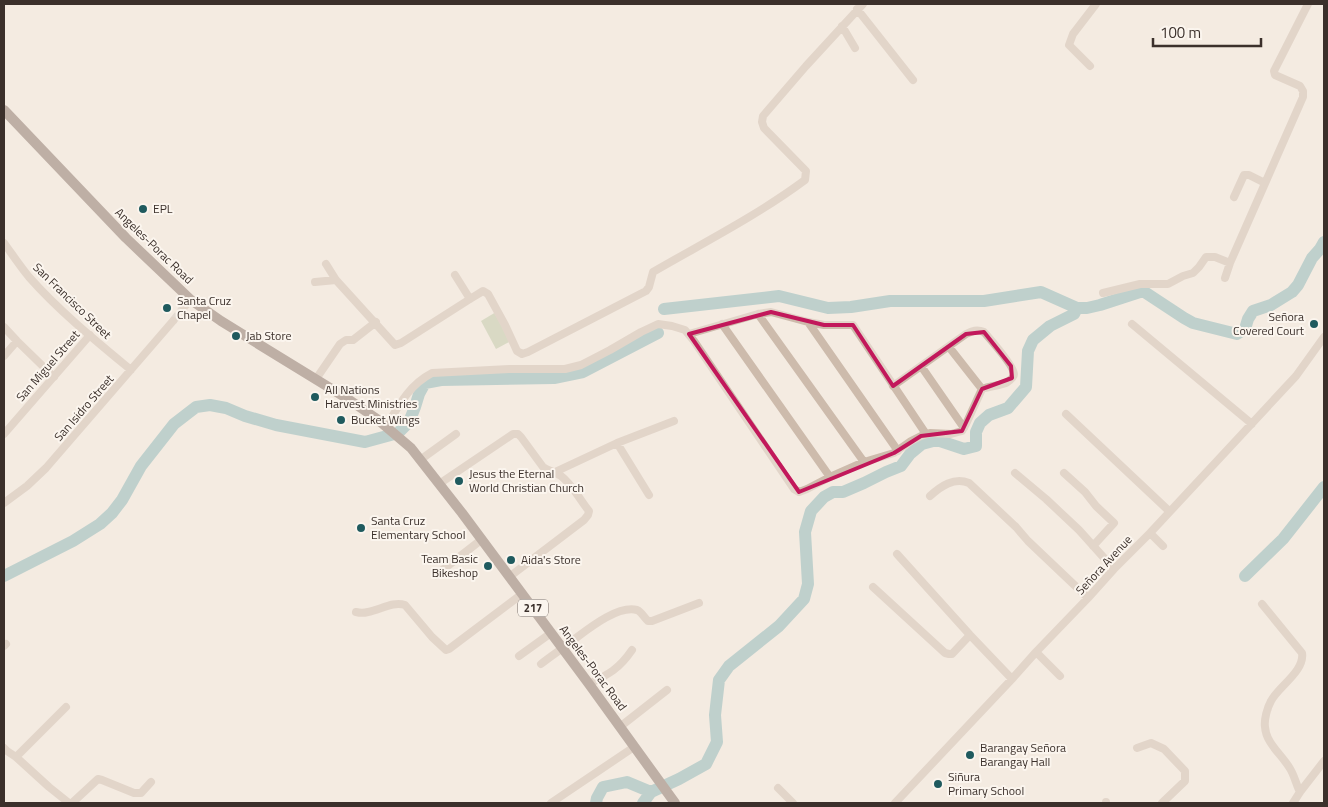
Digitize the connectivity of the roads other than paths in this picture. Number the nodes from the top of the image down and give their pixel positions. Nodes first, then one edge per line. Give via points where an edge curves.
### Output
1 (1096, 4) edge
2 (1308, 4) edge
3 (860, 7) edge
4 (842, 26) junction
5 (855, 48) dead end
6 (1090, 66) dead end
7 (914, 80) dead end
8 (4, 110) edge
9 (1265, 183) junction
10 (1234, 197) dead end
11 (4, 243) edge
12 (1230, 263) junction
13 (326, 264) dead end
14 (454, 275) dead end
15 (1225, 278) dead end
16 (336, 280) junction
17 (315, 282) dead end
18 (1103, 293) dead end
19 (470, 298) junction
20 (758, 314) junction
21 (173, 320) tunnel mouth
22 (376, 322) junction
23 (808, 322) junction
24 (722, 324) junction
25 (1132, 324) dead end
26 (4, 327) edge
27 (689, 334) junction
28 (90, 335) junction
29 (1324, 337) edge
30 (17, 341) junction
31 (949, 346) junction
32 (4, 356) edge
33 (921, 366) junction
34 (131, 370) junction
35 (54, 378) junction
36 (316, 379) junction
37 (893, 386) junction
38 (982, 389) junction
39 (1066, 414) dead end
40 (674, 420) dead end
41 (1252, 424) junction
42 (964, 428) junction
43 (388, 429) junction
44 (4, 434) edge
45 (456, 434) dead end
46 (926, 434) junction
47 (617, 443) junction
48 (898, 451) junction
49 (420, 460) junction
50 (864, 462) junction
51 (555, 472) junction
52 (1015, 473) dead end
53 (1064, 473) dead end
54 (830, 476) junction
55 (439, 484) junction
56 (649, 495) dead end
57 (930, 496) dead end
58 (4, 503) edge
59 (1169, 511) junction
60 (1150, 533) junction
61 (481, 540) junction
62 (1093, 546) junction
63 (1164, 546) dead end
64 (897, 554) dead end
65 (1114, 569) junction
66 (436, 575) dead end
67 (509, 577) junction
68 (874, 587) dead end
69 (522, 594) junction
70 (1088, 598) junction
71 (699, 603) dead end
72 (1262, 604) dead end
73 (356, 612) dead end
74 (551, 633) junction
75 (970, 636) junction
76 (563, 648) junction
77 (632, 650) dead end
78 (1036, 652) junction
79 (519, 656) dead end
80 (541, 664) dead end
81 (1060, 676) dead end
82 (1012, 679) junction
83 (589, 684) junction
84 (667, 690) dead end
85 (66, 707) dead end
86 (621, 726) junction
87 (634, 747) junction
88 (4, 748) edge
89 (1138, 748) dead end
90 (16, 756) junction
91 (1323, 766) edge
92 (152, 782) dead end
93 (778, 788) dead end
94 (1300, 792) junction
95 (551, 803) edge
96 (676, 803) edge
97 (793, 803) edge
98 (895, 803) edge
99 (1162, 803) edge
100 (1292, 803) edge

1 - 6 street via 1073,34 1069,45
2 - 9 street via 1274,71 1275,75 1300,86 1303,97
3 - 4 street
3 - 7 street
4 - 5 street
4 - 19 street via 763,116 764,128 806,171 805,180 790,192 653,272 646,291 522,354 517,351 488,294 483,291
8 - 36 main road, Angeles-Porac Road / 217 via 187,304
9 - 10 street via 1244,175
9 - 12 street
11 - 28 street, San Francisco Street via 28,276
12 - 15 street
12 - 18 street via 1206,257 1193,273 1168,284 1140,284
13 - 16 street
14 - 19 street
16 - 17 street
16 - 22 street
19 - 22 street via 398,345
20 - 23 street via 771,312
20 - 24 street
20 - 50 street
21 - 34 street, San Isidro Street
22 - 36 street via 352,340 340,344
23 - 37 street via 852,325
23 - 48 street
24 - 27 street
24 - 54 street
25 - 41 street
26 - 30 street
27 - 43 street via 685,330 658,324 581,365 564,369 432,373 405,396
27 - 54 street via 794,489 799,492 808,489
28 - 34 street, San Francisco Street
28 - 35 street, San Miguel Street
29 - 41 street, Señora Avenue via 1296,376
30 - 32 street
30 - 35 street
31 - 33 street
31 - 38 street
31 - 38 street via 966,334 979,330 1011,366 1014,374 1006,383
33 - 37 street
33 - 42 street
34 - 58 street, San Isidro Street via 46,468
35 - 44 street, San Miguel Street
36 - 43 main road, Angeles-Porac Road / 217
37 - 46 street
38 - 42 street
39 - 59 street
40 - 47 street
41 - 59 street, Señora Avenue
42 - 46 street via 951,434
43 - 49 main road, Angeles-Porac Road / 217
45 - 49 street
46 - 48 street
47 - 51 street
47 - 56 street
48 - 50 street
49 - 55 main road, Angeles-Porac Road / 217
50 - 54 street
51 - 55 street via 543,467 521,437 513,434
51 - 67 street via 567,481 589,511 588,515
52 - 62 street
53 - 62 street via 1114,523
55 - 61 main road, Angeles-Porac Road / 217
57 - 70 street via 945,484 962,480 969,483
59 - 60 street, Señora Avenue
60 - 63 street
60 - 65 street, Señora Avenue
61 - 66 street
61 - 67 main road, Angeles-Porac Road / 217
62 - 65 street
64 - 75 street
65 - 70 street, Señora Avenue
67 - 69 main road, Angeles-Porac Road / 217
68 - 75 street via 945,653 952,654
69 - 73 street via 446,650 405,605
69 - 74 main road, Angeles-Porac Road / 217
70 - 78 street, Señora Avenue
71 - 76 street via 652,621 636,610 616,613 599,621
72 - 94 street via 1303,658 1271,701 1265,727 1272,746 1290,768
74 - 76 main road, Angeles-Porac Road / 217
74 - 79 street
75 - 82 street
76 - 80 street
76 - 83 main road, Angeles-Porac Road / 217
77 - 83 street via 617,668
78 - 81 street
78 - 82 street, Señora Avenue
82 - 98 street, Señora Avenue
83 - 86 main road, Angeles-Porac Road / 217
84 - 86 street
85 - 90 street
86 - 87 main road, Angeles-Porac Road / 217
87 - 95 street
87 - 96 main road, Angeles-Porac Road / 217
88 - 90 street
89 - 99 street via 1152,743 1164,749 1185,771 1185,781
90 - 92 street via 69,803 98,779 134,793 141,792
91 - 94 street
93 - 97 street
94 - 100 street

